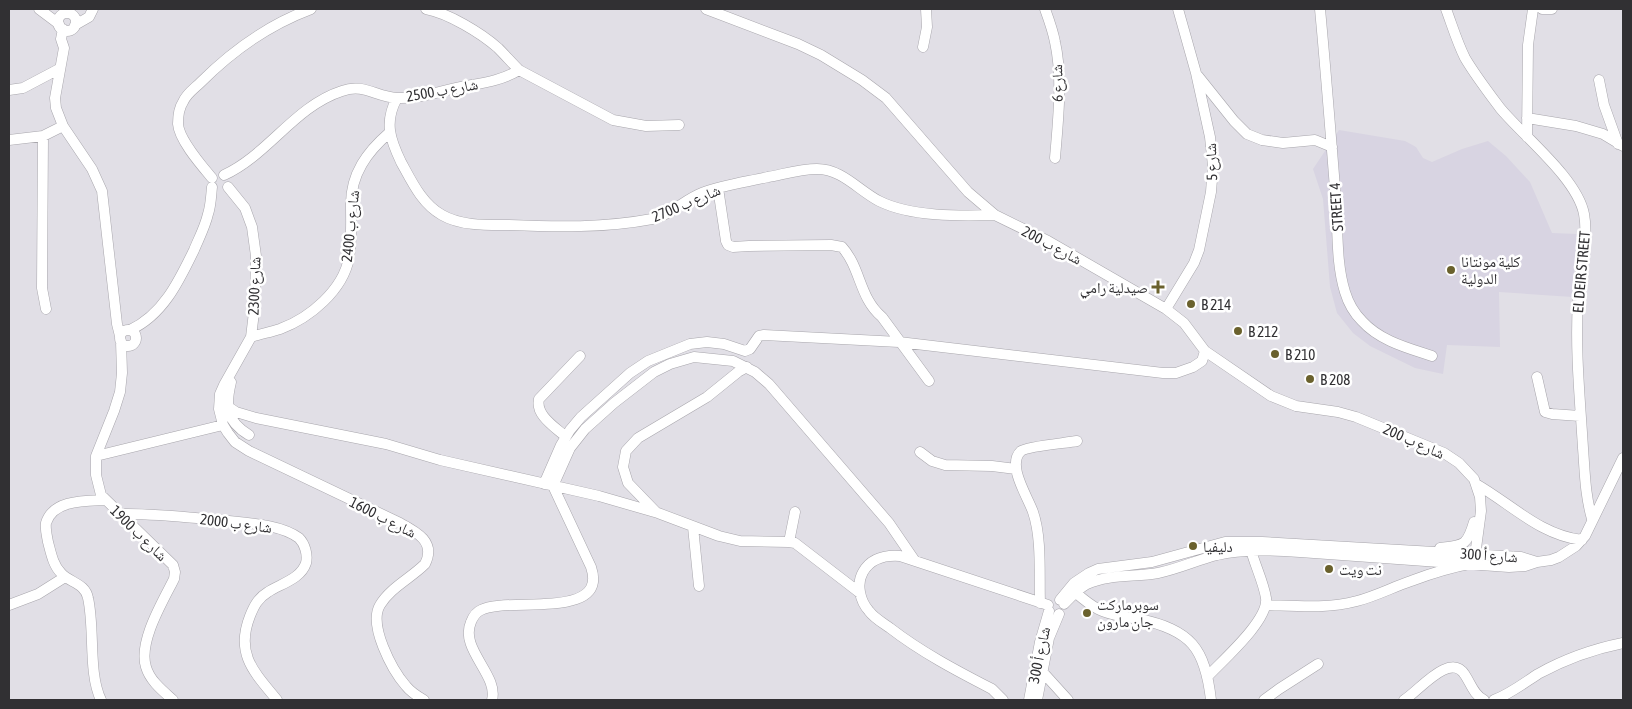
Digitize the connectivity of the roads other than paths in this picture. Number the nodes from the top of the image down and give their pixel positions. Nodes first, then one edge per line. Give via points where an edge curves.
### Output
1 (39, 9) edge
2 (93, 9) edge
3 (311, 9) edge
4 (426, 9) edge
5 (706, 9) edge
6 (926, 9) edge
7 (1045, 9) edge
8 (1178, 9) edge
9 (1320, 9) edge
10 (1446, 9) edge
11 (1533, 9) edge
12 (1542, 9) edge
13 (1552, 9) edge
14 (67, 11) edge
15 (67, 27) junction
16 (923, 47) dead end
17 (59, 69) junction
18 (519, 70) junction
19 (1196, 73) junction
20 (1599, 80) dead end
21 (9, 90) edge
22 (397, 98) junction
23 (1527, 118) junction
24 (679, 125) dead end
25 (63, 126) junction
26 (1330, 129) junction
27 (389, 133) junction
28 (43, 136) junction
29 (1527, 137) junction
30 (9, 140) edge
31 (1315, 140) junction
32 (1621, 145) edge
33 (1332, 147) junction
34 (1056, 158) dead end
35 (221, 184) junction
36 (718, 188) junction
37 (995, 215) junction
38 (1166, 309) junction
39 (46, 310) dead end
40 (127, 337) junction
41 (251, 337) junction
42 (899, 342) junction
43 (1205, 351) junction
44 (580, 356) dead end
45 (1432, 356) dead end
46 (747, 367) junction
47 (234, 369) junction
48 (1537, 377) dead end
49 (928, 381) dead end
50 (227, 406) junction
51 (1580, 416) junction
52 (581, 417) junction
53 (271, 421) junction
54 (590, 424) junction
55 (223, 425) junction
56 (249, 435) junction
57 (566, 437) junction
58 (1077, 441) dead end
59 (250, 451) junction
60 (920, 452) dead end
61 (96, 456) junction
62 (1623, 458) edge
63 (1016, 470) junction
64 (1476, 484) junction
65 (549, 485) junction
66 (106, 500) junction
67 (1481, 502) junction
68 (795, 512) dead end
69 (658, 513) junction
70 (120, 514) junction
71 (1592, 520) junction
72 (693, 527) junction
73 (1582, 540) junction
74 (789, 542) junction
75 (1250, 546) junction
76 (1422, 551) junction
77 (1182, 554) junction
78 (1474, 559) junction
79 (915, 561) junction
80 (1185, 565) junction
81 (1111, 573) junction
82 (65, 577) junction
83 (698, 586) dead end
84 (860, 592) junction
85 (1076, 593) junction
86 (1062, 602) junction
87 (9, 605) edge
88 (1266, 605) junction
89 (1049, 608) junction
90 (1623, 643) edge
91 (1318, 664) dead end
92 (1039, 667) junction
93 (1208, 676) junction
94 (101, 700) edge
95 (173, 700) edge
96 (277, 700) edge
97 (424, 700) edge
98 (493, 700) edge
99 (1003, 700) edge
100 (1029, 700) edge
101 (1037, 700) edge
102 (1068, 700) edge
103 (1211, 700) edge
104 (1264, 700) edge
105 (1404, 700) edge
106 (1484, 700) edge
107 (1494, 700) edge

1 - 15 street
2 - 15 street via 83,22
3 - 35 street via 252,38 184,100 178,114 179,131 205,169
4 - 18 street via 484,37
5 - 37 street, شارع ب 200 via 798,44 862,80 886,98 968,192
6 - 16 street
7 - 34 street, شارع 6 via 1056,44 1058,66
8 - 19 street, شارع 5
9 - 26 street, STREET 4
10 - 29 street, EL DEIR STREET via 1466,58 1501,108
11 - 23 street via 1528,45
12 - 13 street
14 - 15 street via 59,20
14 - 15 street via 76,21
15 - 17 street via 61,39 64,48
17 - 21 street via 23,88
17 - 25 street via 56,108
18 - 22 street, شارع ب 2500 via 500,80
18 - 24 street via 613,120 646,126
19 - 31 street via 1247,134 1284,143
19 - 38 street, شارع 5 via 1210,137 1211,192 1194,263
20 - 32 street via 1604,105
22 - 27 street via 392,106
22 - 35 street, شارع ب 2500 via 358,88 324,98
23 - 29 street
23 - 32 street via 1576,126 1603,134
25 - 28 street
25 - 40 street via 102,191 115,299
26 - 31 street
26 - 33 street, STREET 4
27 - 36 street, شارع ب 2700 via 426,204 454,220 477,224 572,228 634,221 662,215 693,197
27 - 41 street, شارع ب 2400 via 368,154 356,176 351,202 349,259 342,278 306,315 279,329
28 - 30 street
28 - 39 street via 42,288
29 - 51 street, EL DEIR STREET via 1558,169 1581,203 1584,214 1577,315
31 - 33 street
33 - 45 street, STREET 4 via 1340,266 1351,306 1374,332
35 - 40 street via 210,203 205,225 183,274 162,305
35 - 41 street, شارع 2300 via 241,202 254,239 255,304
36 - 37 street, شارع ب 2700 via 824,169 839,174 879,201 906,210 963,216
36 - 42 street via 728,245 733,248 842,247 848,253 873,310 882,317
37 - 38 street, شارع ب 200 via 1048,241
38 - 43 street, شارع ب 200 via 1184,323
40 - 61 street, شارع ب 1900 via 122,355 120,392
41 - 47 street, شارع 2300
42 - 43 street via 1163,373 1176,373 1193,367 1202,361
42 - 49 street
42 - 52 street via 764,335 759,336 746,351 724,344 690,344 648,361 630,373
43 - 64 street, شارع ب 200 via 1281,402 1347,414 1444,453 1465,468
44 - 57 street via 537,405
46 - 54 street via 733,361 705,357 670,364 654,372
46 - 69 street via 707,397 638,438 626,451 623,467 628,483
46 - 79 street via 769,384 889,523
47 - 50 street
47 - 55 street via 220,394
48 - 51 street via 1545,412
50 - 53 street via 246,416
50 - 56 street via 234,424
51 - 71 street, EL DEIR STREET via 1585,492
52 - 54 street
52 - 57 street
53 - 56 street via 257,425
53 - 65 street via 386,444
54 - 65 street via 570,448
55 - 59 street, شارع ب 1600 via 235,442
55 - 61 street
56 - 59 street
57 - 65 street
58 - 63 street via 1025,449 1020,452
59 - 97 street, شارع ب 1600 via 400,523 424,540 428,548 425,564 391,592 376,612 379,634 395,672
60 - 63 street via 945,465
61 - 66 street, شارع ب 1900 via 96,475 101,495
62 - 71 street
63 - 89 street via 1034,513
64 - 67 street, شارع ب 200
64 - 73 street via 1536,524 1563,537
65 - 69 street
65 - 98 street via 591,567 594,576 592,587 577,600 499,605 478,611 468,629 491,684
66 - 70 street, شارع ب 1900
66 - 82 street via 76,501 50,514 46,528 50,550
67 - 76 street via 1465,542
67 - 78 street, شارع ب 200
68 - 74 street
69 - 72 street
70 - 95 street, شارع ب 1900 via 172,565 175,572 146,641 145,656 146,667 154,682
70 - 96 street, شارع ب 2000 via 150,513 256,524 278,528 300,539 306,564 291,580 257,601 247,624 244,647 248,660
71 - 73 street
72 - 74 street via 740,541
72 - 83 street
73 - 78 street, شارع أ 300 via 1559,557 1520,567
74 - 84 street
75 - 76 street, شارع أ 300
75 - 77 street, شارع أ 300 via 1219,543
75 - 78 street, شارع أ 300 via 1375,558
75 - 80 street, شارع أ 300
75 - 88 street
76 - 78 street, شارع أ 300
77 - 80 street
77 - 81 street, شارع أ 300
78 - 88 street via 1345,603 1305,607
79 - 84 street via 891,556 872,562 860,580
79 - 89 street
80 - 81 street, شارع أ 300 via 1158,573
81 - 85 street, شارع أ 300
81 - 86 street, شارع أ 300 via 1098,569 1081,577 1068,589
82 - 87 street via 38,594
82 - 94 street via 78,583 86,592
84 - 99 street via 869,612 907,641 992,689
85 - 86 street, شارع أ 300
85 - 93 street via 1097,609 1172,628 1188,640 1201,657
86 - 89 street via 1053,600
86 - 89 street via 1064,609
88 - 93 street via 1253,629
89 - 92 street, شارع أ 300 via 1040,642
90 - 107 street via 1571,658
91 - 104 street
92 - 100 street, شارع أ 300
92 - 101 street, شارع أ 300
92 - 102 street
93 - 103 street
105 - 106 street via 1437,673 1455,667 1461,670 1476,694

